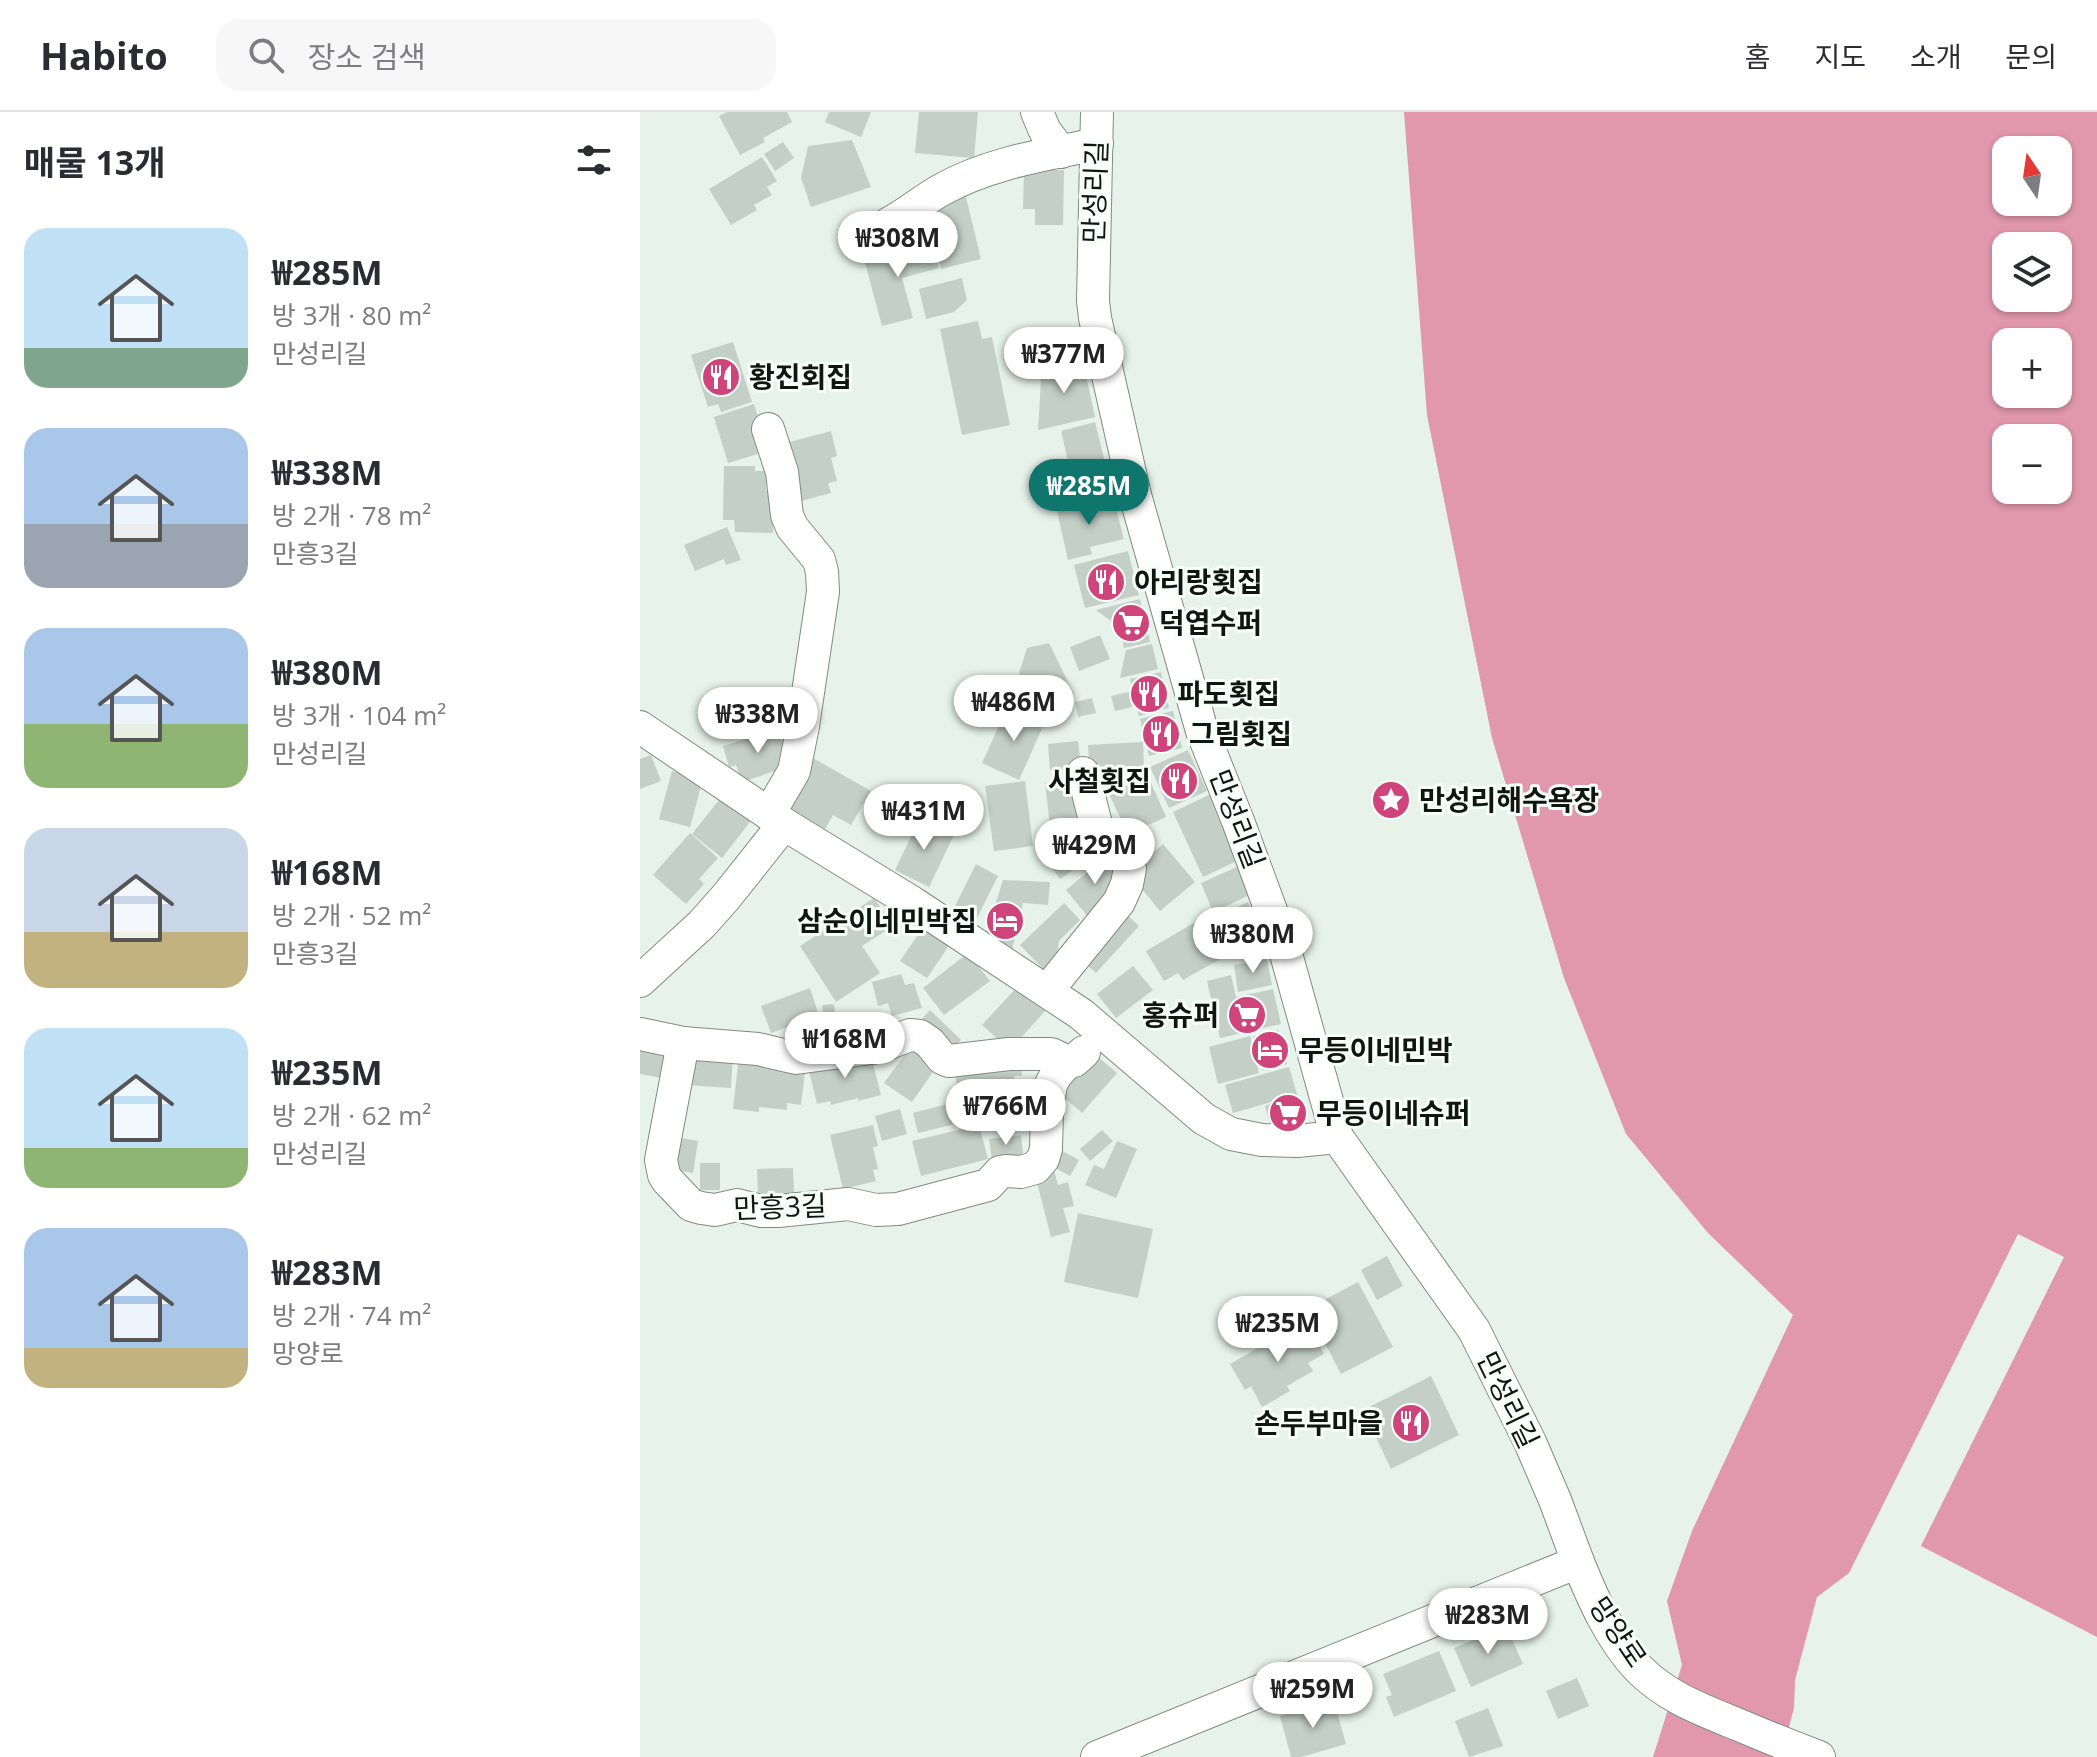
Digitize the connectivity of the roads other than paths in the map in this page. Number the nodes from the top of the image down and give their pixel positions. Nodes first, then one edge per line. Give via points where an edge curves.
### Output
1 (1037, 112) edge
2 (1097, 112) edge
3 (1097, 144) junction
4 (1061, 152) junction
5 (888, 224) dead end
6 (768, 429) dead end
7 (640, 727) edge
8 (1083, 773) dead end
9 (776, 819) junction
10 (640, 981) edge
11 (1047, 991) junction
12 (1102, 1032) junction
13 (640, 1034) edge
14 (683, 1043) junction
15 (1068, 1062) junction
16 (1337, 1137) junction
17 (1578, 1562) junction
18 (1806, 1752) edge
19 (1097, 1757) edge

1 - 4 street
2 - 3 street, 만성리길
3 - 4 street
3 - 16 street, 만성리길 via 1093,301 1135,495 1202,731 1283,943
4 - 5 street via 988,169 941,190
6 - 9 street via 782,472 787,515 819,560 823,592 794,771
7 - 9 street
8 - 11 street via 1098,832 1123,854 1130,868 1119,902
9 - 10 street via 726,897
9 - 11 street
11 - 12 street
12 - 15 street
12 - 16 street via 1204,1119 1231,1134 1297,1141
13 - 14 street
14 - 15 street via 796,1058 879,1047 910,1035 920,1036 949,1061 1051,1054
14 - 15 street, 만흥3길 via 661,1160 664,1175 691,1205 715,1210 737,1205 778,1211 848,1204 888,1211 988,1185 1000,1172 1035,1168 1046,1149 1051,1084
16 - 17 street, 만성리길 via 1474,1330 1530,1442
17 - 18 street, 망양로 via 1610,1630 1662,1689 1688,1705
17 - 19 street

